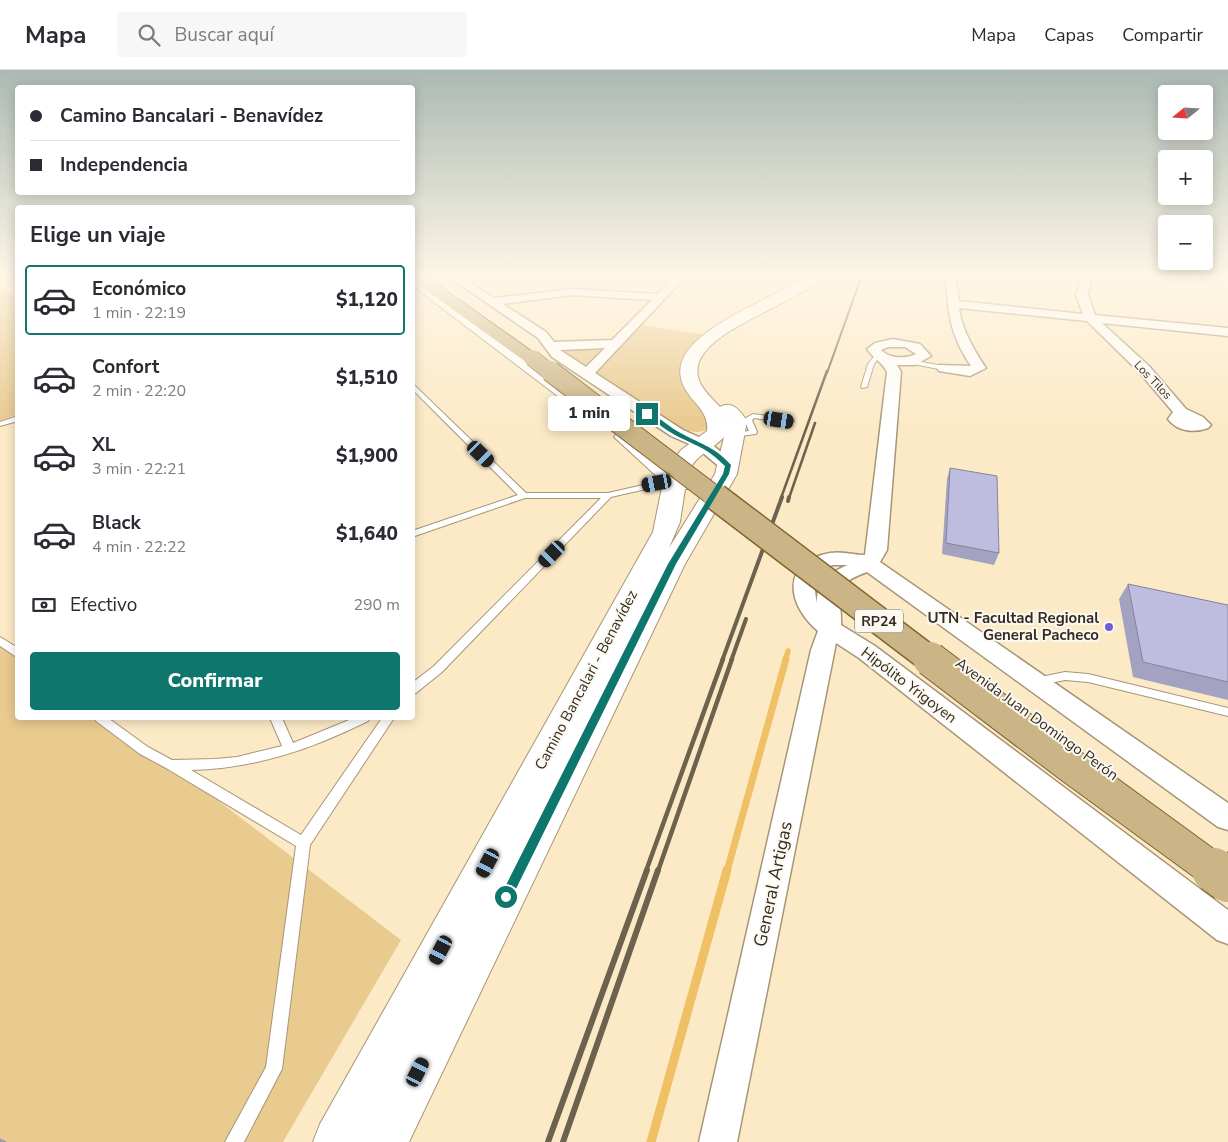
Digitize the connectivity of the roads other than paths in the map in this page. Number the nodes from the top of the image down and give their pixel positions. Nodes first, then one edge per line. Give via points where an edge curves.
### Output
1 (473, 325) edge
2 (496, 325) edge
3 (501, 325) edge
4 (527, 325) edge
5 (631, 325) edge
6 (733, 325) edge
7 (747, 325) edge
8 (958, 325) edge
9 (1097, 325) edge
10 (1154, 325) edge
11 (1228, 332) edge
12 (613, 344) junction
13 (538, 351) junction
14 (916, 361) junction
15 (887, 362) junction
16 (945, 365) junction
17 (587, 374) junction
18 (864, 387) dead end
19 (415, 388) edge
20 (1181, 412) dead end
21 (15, 419) edge
22 (790, 421) dead end
23 (0, 424) edge
24 (736, 435) junction
25 (715, 455) junction
26 (674, 480) junction
27 (717, 491) junction
28 (608, 495) junction
29 (524, 496) junction
30 (415, 533) edge
31 (869, 564) junction
32 (830, 627) junction
33 (0, 641) edge
34 (15, 652) edge
35 (1034, 682) junction
36 (415, 687) edge
37 (1228, 712) edge
38 (103, 720) edge
39 (277, 720) edge
40 (359, 720) edge
41 (387, 720) edge
42 (289, 749) junction
43 (170, 764) junction
44 (1228, 818) edge
45 (303, 843) junction
46 (1228, 858) edge
47 (1228, 880) edge
48 (1228, 929) edge
49 (234, 1142) edge
50 (338, 1142) edge
51 (383, 1142) edge
52 (718, 1142) edge

1 - 26 main road via 619,433
2 - 13 main road, RP24
3 - 13 main road, RP24
4 - 13 street via 542,335
5 - 12 street
6 - 25 main road, Camino Bancalari - Benavídez via 698,349 690,366 690,382 715,415 719,428 713,438
7 - 24 main road via 728,336 705,359 703,378 706,386 737,421
8 - 16 street via 964,348 979,368 975,371
9 - 20 street, Los Tilos via 1144,369
10 - 11 street
12 - 13 street
12 - 17 street
13 - 17 street via 557,354
13 - 46 main road, Avenida Juan Domingo Perón / RP24
13 - 47 main road, RP24, bridge via 1063,760
14 - 15 street via 900,366
14 - 15 street via 924,356 920,350 898,343 877,346 875,352
14 - 16 lane
14 - 16 lane
15 - 18 lane via 871,364
15 - 31 street via 877,550 875,559
17 - 25 street
19 - 29 lane
21 - 23 lane
22 - 24 lane via 753,416 748,419 753,432
24 - 25 main road, Camino Bancalari - Benavídez
25 - 26 main road, Camino Bancalari - Benavídez via 688,454
25 - 27 main road, Camino Bancalari - Benavídez
26 - 27 main road
26 - 28 lane
26 - 50 main road, Camino Bancalari - Benavídez via 672,511 665,532
27 - 51 main road, Camino Bancalari - Benavídez via 672,564
28 - 29 lane
28 - 36 lane
29 - 30 lane
31 - 32 street via 835,580 829,589
31 - 32 street, Hipólito Yrigoyen via 859,559 831,558 817,563 807,572 804,586 807,605
31 - 35 street, Hipólito Yrigoyen
32 - 48 street, Hipólito Yrigoyen
32 - 52 street, General Artigas via 822,650
33 - 34 lane
35 - 37 lane via 1065,676 1088,678
35 - 44 street, Hipólito Yrigoyen
38 - 43 lane
39 - 42 lane
40 - 42 lane
41 - 45 lane
42 - 43 lane via 244,761 212,765
43 - 45 lane
45 - 49 lane via 274,1069

